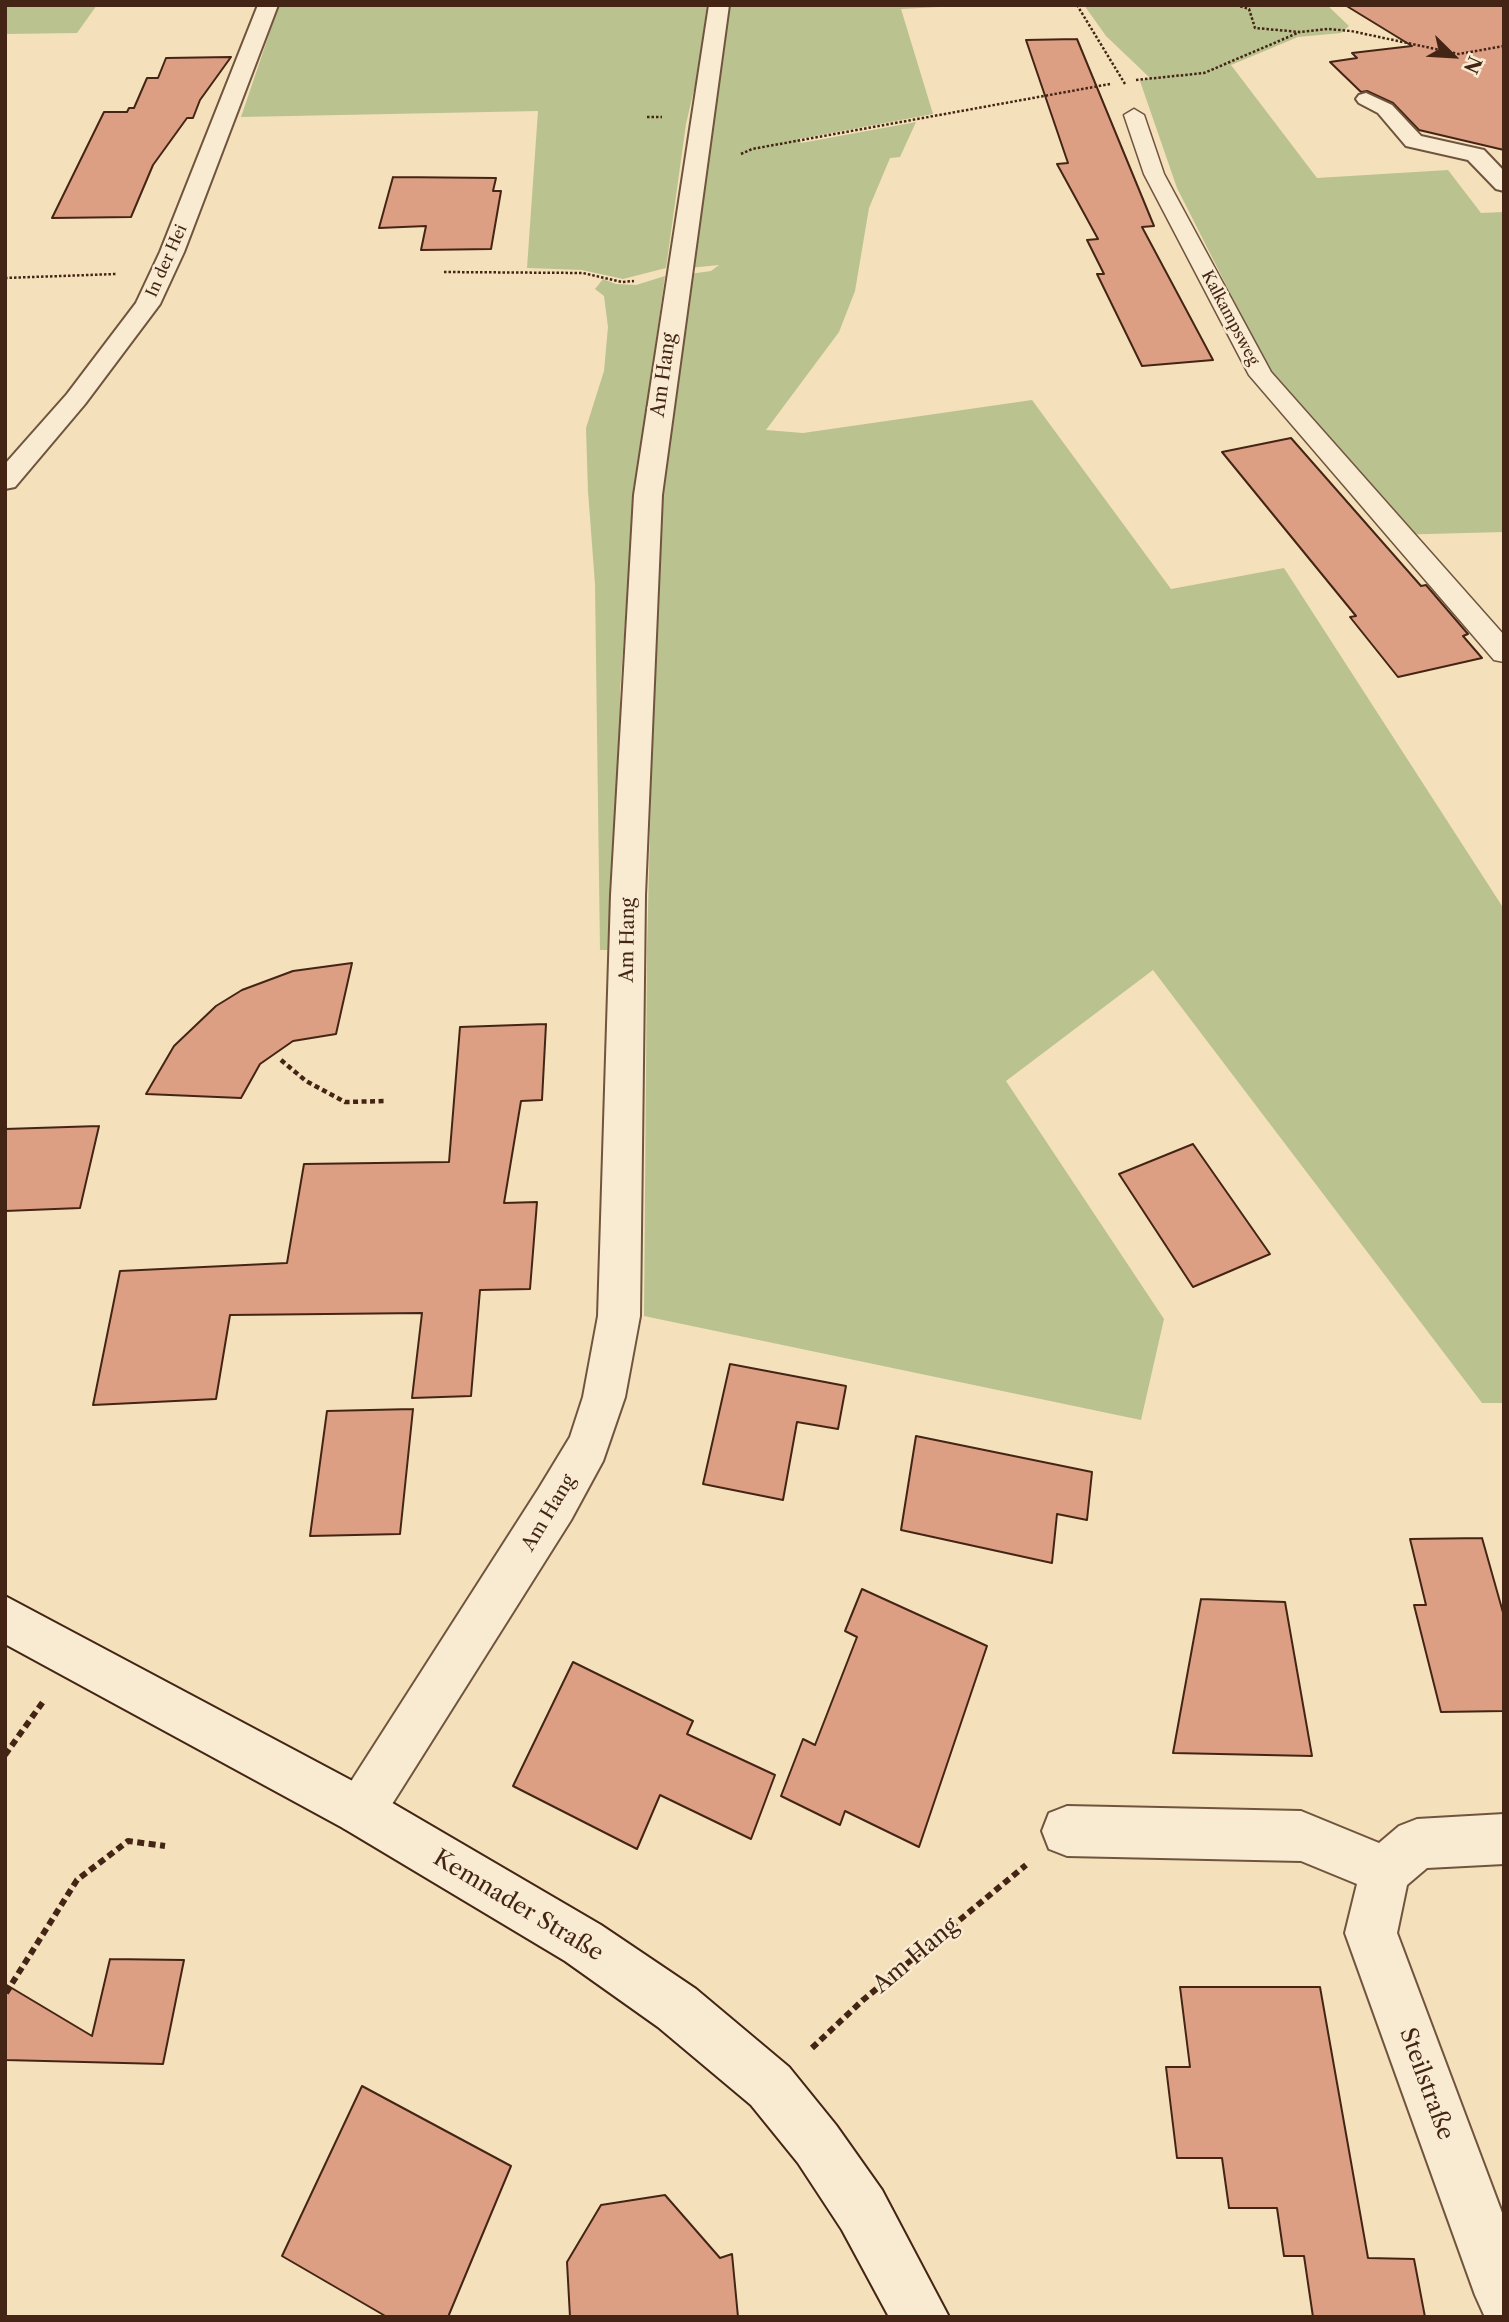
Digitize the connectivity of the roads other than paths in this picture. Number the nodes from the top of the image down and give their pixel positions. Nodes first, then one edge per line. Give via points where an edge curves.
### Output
1 (268, 5) edge
2 (719, 5) edge
3 (1366, 99) dead end
4 (1134, 115) road end
5 (1504, 184) edge
6 (5, 481) edge
7 (1504, 653) edge
8 (5, 1619) edge
9 (360, 1811) junction
10 (1067, 1831) road end
11 (1504, 1839) edge
12 (1385, 1871) junction
13 (1504, 2295) edge
14 (920, 2317) edge

1 - 6 street, In der Hei via 148,304 76,399
2 - 9 street, Am Hang via 648,495 628,895 619,1316 604,1397 588,1446 555,1504
3 - 5 street via 1385,108 1414,141 1476,155
4 - 7 lane, Kalkampsweg via 1154,174 1261,375
8 - 9 street, Kemnader Straße
9 - 14 street, Kemnader Straße via 583,1943 677,2008 770,2086 862,2210
10 - 12 street via 1301,1836
11 - 12 street via 1418,1844
12 - 13 street, Steilstraße via 1371,1933

